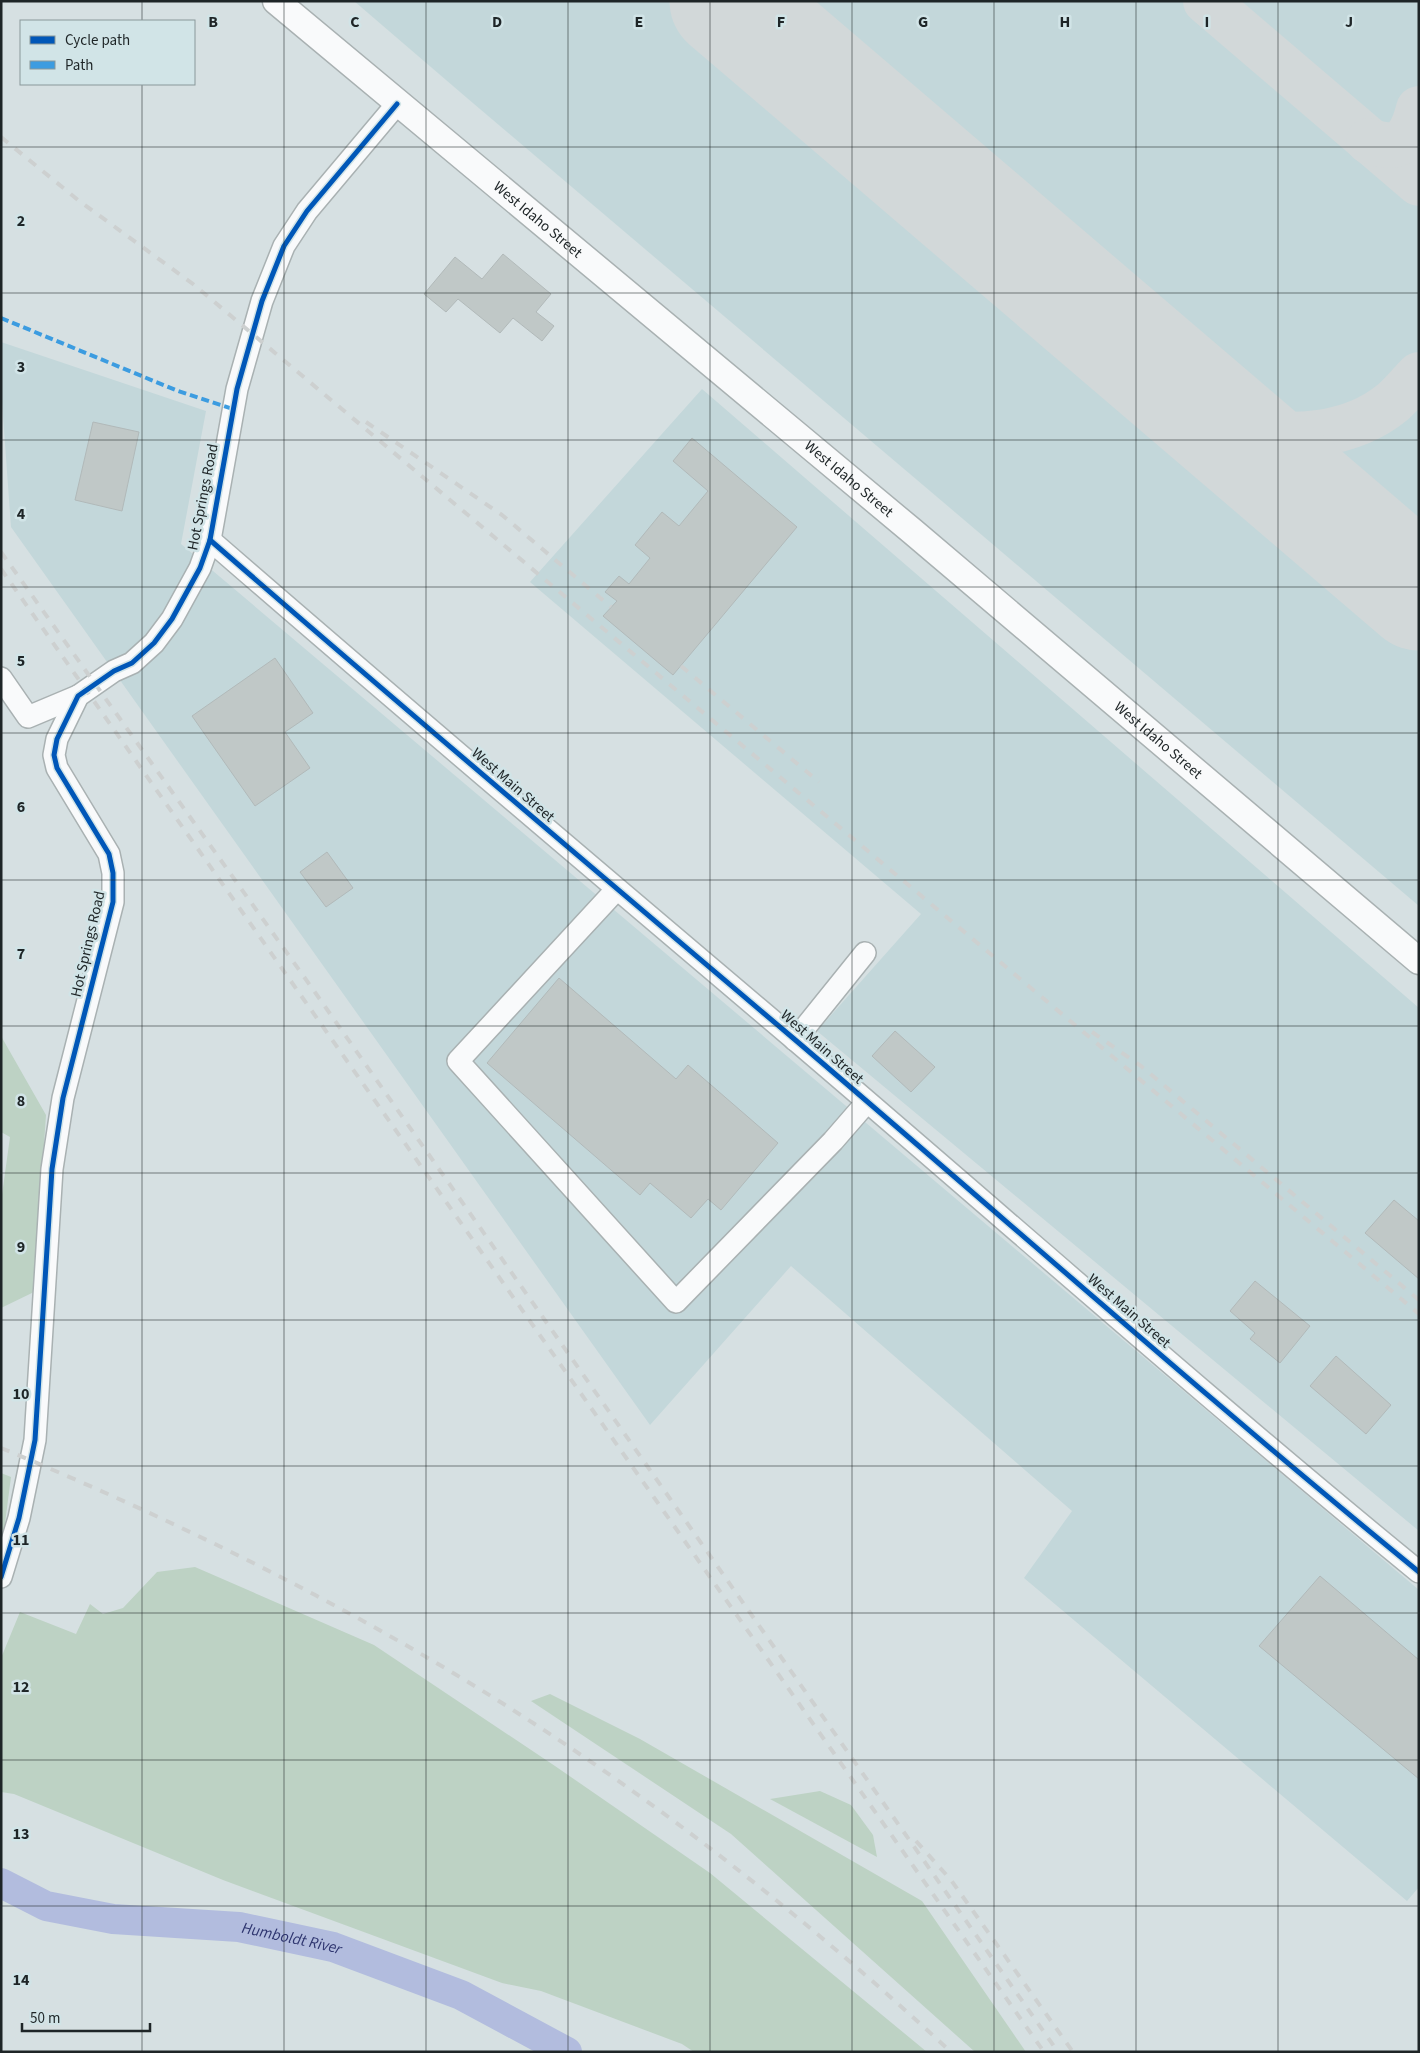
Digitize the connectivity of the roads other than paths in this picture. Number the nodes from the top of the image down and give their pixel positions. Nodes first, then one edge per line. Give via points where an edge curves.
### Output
1 (276, 1) edge
2 (397, 104) junction
3 (210, 540) junction
4 (1, 678) edge
5 (78, 696) junction
6 (616, 890) junction
7 (865, 953) dead end
8 (1419, 961) edge
9 (795, 1040) junction
10 (866, 1103) junction
11 (1419, 1572) edge
12 (1, 1577) edge

1 - 2 main road, West Idaho Street
2 - 3 street, Hot Springs Road via 307,212 284,246 262,301 237,389
2 - 8 main road, West Idaho Street via 912,531
3 - 5 street, Hot Springs Road via 186,597 154,644 132,663 114,671
3 - 6 street, West Main Street
4 - 5 street via 28,718
5 - 12 street, Hot Springs Road via 57,739 54,756 57,768 109,854 113,902 63,1098 52,1169 36,1440 19,1518
6 - 9 street, West Main Street
6 - 10 street via 458,1061 676,1302
7 - 9 street
9 - 10 street, West Main Street
10 - 11 street, West Main Street

